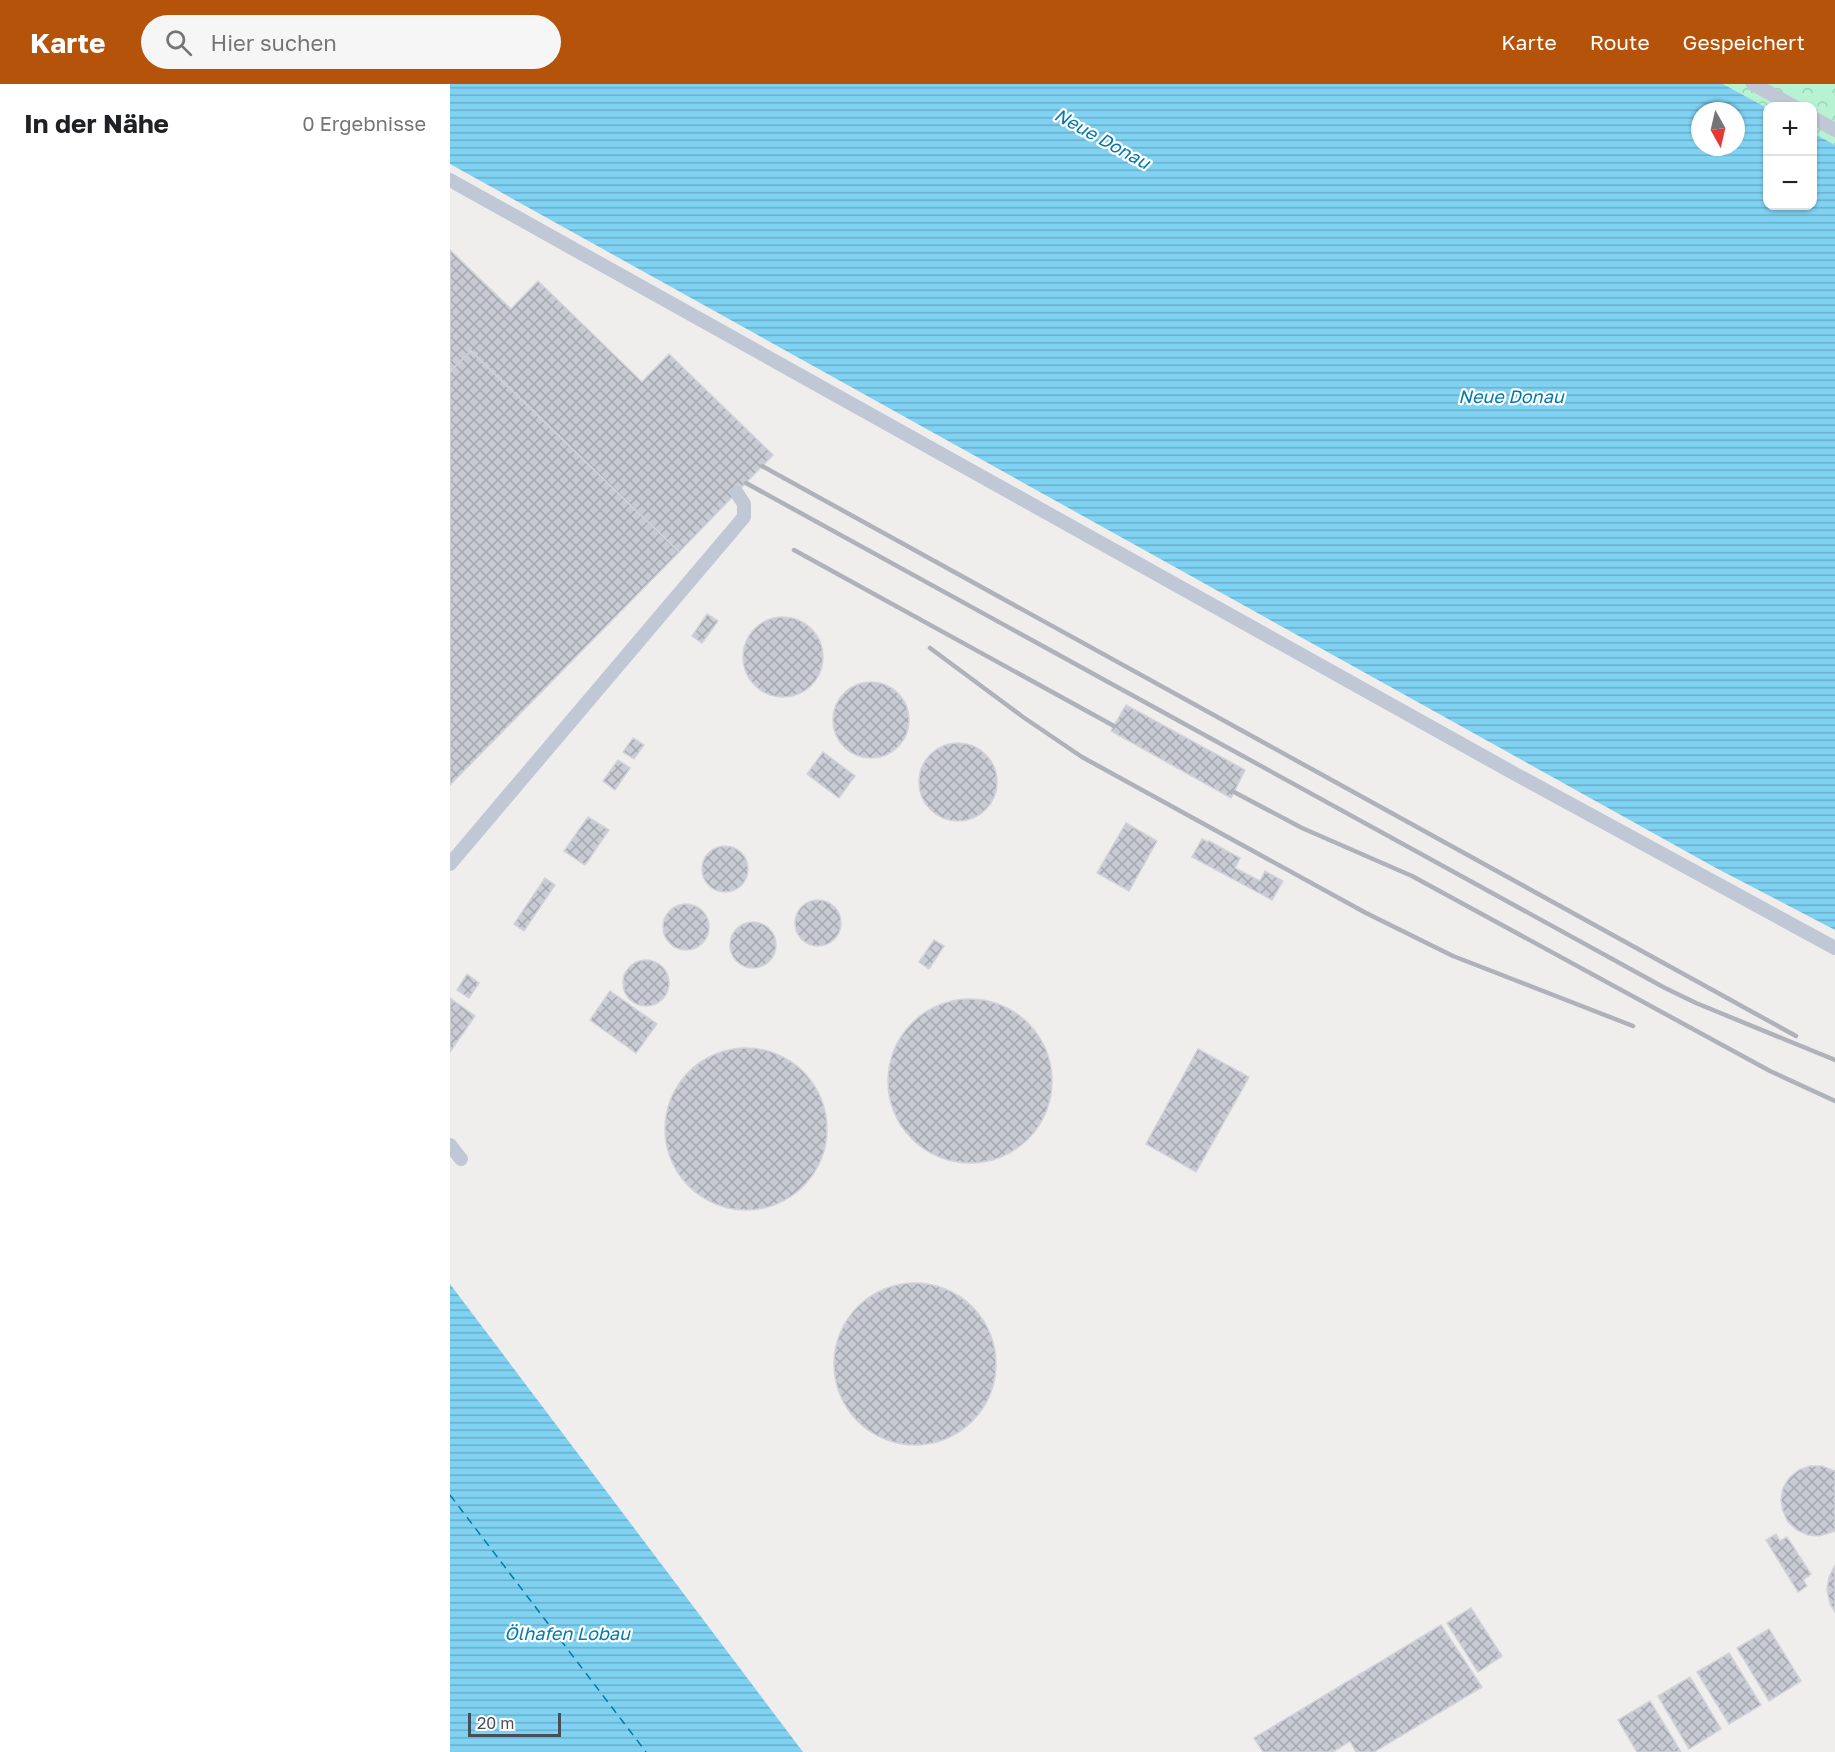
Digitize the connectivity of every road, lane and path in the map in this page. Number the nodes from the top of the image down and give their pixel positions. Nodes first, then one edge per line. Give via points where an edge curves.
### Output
1 (1753, 84) edge
2 (1786, 102) edge
3 (1817, 120) edge
4 (1835, 130) edge
5 (450, 180) edge
6 (736, 493) dead end
7 (450, 864) edge
8 (1835, 948) edge
9 (450, 1145) edge
10 (461, 1159) dead end

1 - 2 lane
3 - 4 lane
5 - 8 lane
6 - 7 lane via 744,504 744,517
9 - 10 lane

